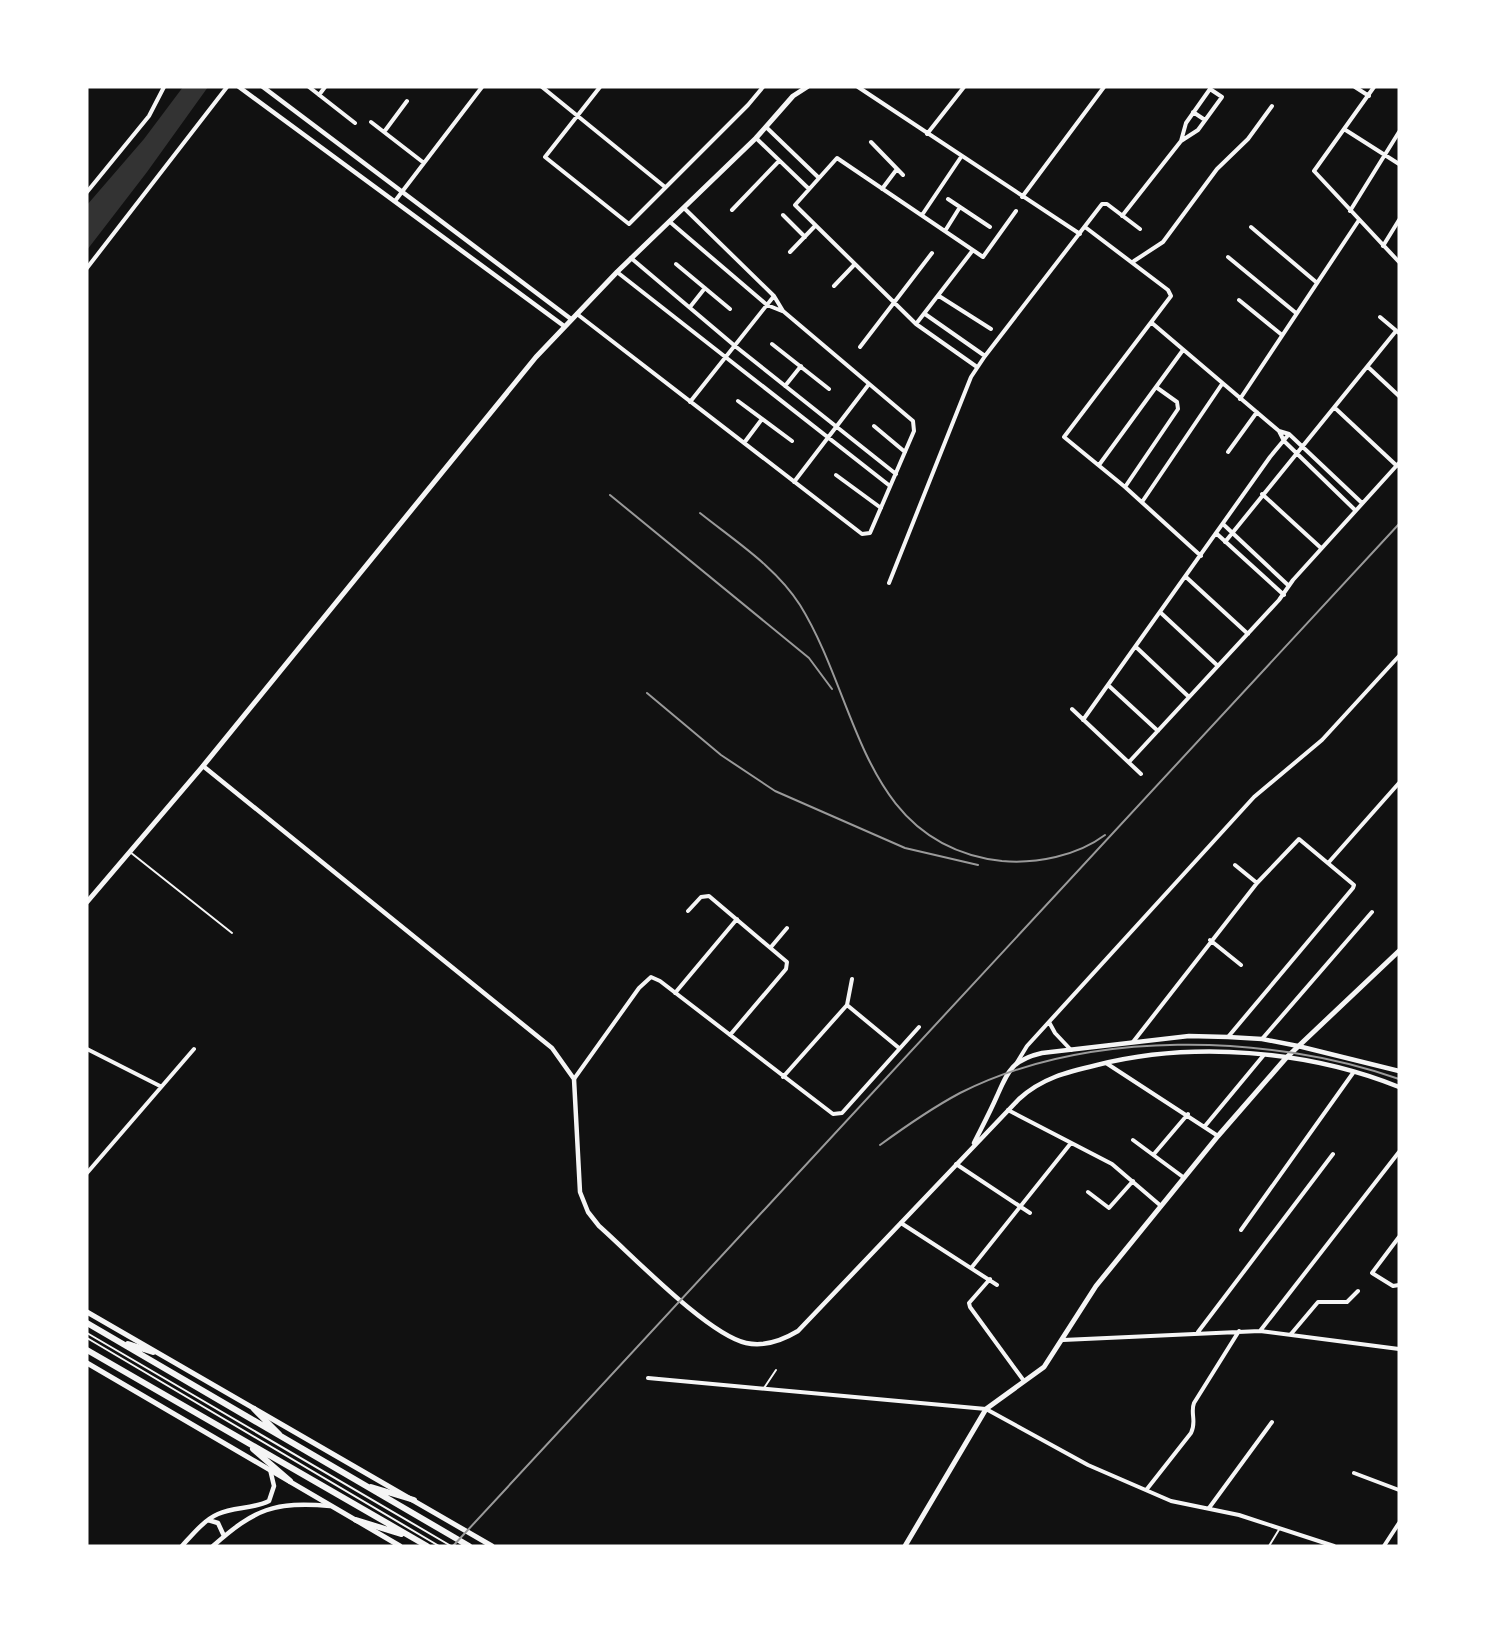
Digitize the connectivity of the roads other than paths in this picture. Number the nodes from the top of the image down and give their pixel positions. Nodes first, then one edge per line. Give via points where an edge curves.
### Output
1 (164, 87) edge
2 (227, 87) edge
3 (239, 87) edge
4 (263, 87) edge
5 (309, 87) edge
6 (325, 87) edge
7 (482, 87) edge
8 (542, 87) edge
9 (600, 87) edge
10 (763, 87) edge
11 (798, 87) edge
12 (807, 87) edge
13 (858, 87) edge
14 (964, 87) edge
15 (1104, 87) edge
16 (1355, 87) edge
17 (1374, 87) edge
18 (319, 95) junction
19 (793, 96) junction
20 (1369, 96) junction
21 (407, 101) dead end
22 (1272, 106) dead end
23 (1193, 112) junction
24 (578, 116) junction
25 (1205, 120) junction
26 (371, 122) dead end
27 (355, 123) dead end
28 (766, 127) junction
29 (1344, 129) junction
30 (384, 132) junction
31 (1399, 132) edge
32 (927, 134) junction
33 (756, 138) junction
34 (1181, 141) junction
35 (871, 142) dead end
36 (1385, 155) junction
37 (961, 156) junction
38 (779, 161) junction
39 (424, 163) junction
40 (1399, 164) edge
41 (897, 168) junction
42 (903, 175) dead end
43 (819, 178) junction
44 (665, 187) junction
45 (809, 189) junction
46 (882, 189) junction
47 (87, 192) edge
48 (402, 192) junction
49 (1022, 197) junction
50 (948, 199) dead end
51 (395, 201) junction
52 (960, 207) junction
53 (684, 208) junction
54 (732, 210) dead end
55 (1016, 211) dead end
56 (1350, 211) junction
57 (783, 215) dead end
58 (922, 215) junction
59 (1122, 216) junction
60 (1359, 220) junction
61 (1399, 220) edge
62 (670, 222) junction
63 (815, 226) junction
64 (1251, 226) dead end
65 (990, 227) dead end
66 (1085, 227) junction
67 (1140, 229) dead end
68 (945, 231) junction
69 (1080, 234) junction
70 (805, 237) junction
71 (1383, 246) junction
72 (973, 250) junction
73 (790, 252) dead end
74 (932, 253) dead end
75 (1228, 257) dead end
76 (631, 258) junction
77 (1134, 261) junction
78 (1399, 262) edge
79 (676, 264) dead end
80 (854, 265) junction
81 (87, 268) edge
82 (617, 272) junction
83 (1316, 282) junction
84 (834, 286) dead end
85 (705, 288) junction
86 (774, 296) junction
87 (939, 296) junction
88 (1239, 300) dead end
89 (894, 302) junction
90 (767, 305) junction
91 (690, 307) junction
92 (730, 309) dead end
93 (783, 311) junction
94 (1296, 313) junction
95 (576, 314) junction
96 (924, 314) junction
97 (1380, 317) dead end
98 (571, 319) junction
99 (1152, 323) junction
100 (916, 324) junction
101 (564, 326) junction
102 (991, 329) dead end
103 (1398, 332) edge
104 (1282, 335) junction
105 (772, 344) dead end
106 (735, 346) junction
107 (860, 347) dead end
108 (1183, 350) junction
109 (985, 356) junction
110 (725, 358) junction
111 (801, 366) junction
112 (977, 367) junction
113 (1368, 367) junction
114 (869, 384) junction
115 (1222, 384) junction
116 (785, 386) junction
117 (1156, 387) junction
118 (829, 389) dead end
119 (1399, 396) edge
120 (1240, 399) junction
121 (738, 401) dead end
122 (690, 402) junction
123 (1335, 408) junction
124 (1257, 412) junction
125 (762, 419) junction
126 (836, 426) junction
127 (874, 426) dead end
128 (1279, 430) junction
129 (1289, 434) junction
130 (828, 437) junction
131 (792, 441) dead end
132 (1284, 441) junction
133 (744, 443) junction
134 (1302, 446) junction
135 (905, 452) junction
136 (1228, 452) dead end
137 (1296, 453) junction
138 (1398, 464) edge
139 (1099, 465) junction
140 (896, 474) junction
141 (836, 475) dead end
142 (794, 482) junction
143 (891, 486) junction
144 (1125, 487) junction
145 (1262, 494) junction
146 (1142, 502) junction
147 (1362, 503) junction
148 (882, 508) junction
149 (1355, 510) junction
150 (1224, 525) junction
151 (1232, 533) junction
152 (1217, 534) junction
153 (1225, 542) junction
154 (1321, 548) junction
155 (1201, 556) junction
156 (1186, 577) junction
157 (889, 582) dead end
158 (1289, 586) junction
159 (1284, 595) junction
160 (1161, 613) junction
161 (1248, 634) junction
162 (1136, 647) junction
163 (1399, 656) edge
164 (1218, 666) junction
165 (1108, 686) junction
166 (1189, 697) junction
167 (1072, 709) dead end
168 (1083, 720) junction
169 (1158, 731) junction
170 (1129, 762) junction
171 (202, 766) junction
172 (1141, 774) dead end
173 (1399, 783) edge
174 (130, 852) junction
175 (1329, 862) junction
176 (1235, 865) dead end
177 (1257, 883) junction
178 (87, 902) edge
179 (688, 911) dead end
180 (1372, 912) dead end
181 (737, 919) junction
182 (787, 928) dead end
183 (232, 933) dead end
184 (1210, 940) junction
185 (771, 947) junction
186 (1399, 951) edge
187 (1241, 965) dead end
188 (852, 979) dead end
189 (675, 993) junction
190 (847, 1005) junction
191 (1049, 1022) junction
192 (919, 1028) dead end
193 (730, 1035) junction
194 (1228, 1037) junction
195 (1262, 1039) junction
196 (1133, 1042) junction
197 (1298, 1046) junction
198 (899, 1048) junction
199 (87, 1049) edge
200 (194, 1049) dead end
201 (1071, 1051) junction
202 (1263, 1056) junction
203 (1286, 1058) junction
204 (1105, 1063) junction
205 (1015, 1065) junction
206 (1399, 1071) edge
207 (1353, 1073) junction
208 (783, 1077) junction
209 (574, 1079) junction
210 (159, 1086) junction
211 (1399, 1087) edge
212 (1008, 1110) junction
213 (1188, 1114) junction
214 (1205, 1126) junction
215 (1218, 1136) junction
216 (1133, 1140) dead end
217 (1071, 1143) junction
218 (972, 1147) junction
219 (1399, 1152) edge
220 (1154, 1154) junction
221 (1333, 1154) dead end
222 (956, 1164) junction
223 (87, 1173) edge
224 (1184, 1177) junction
225 (1133, 1181) junction
226 (1088, 1192) dead end
227 (1161, 1206) junction
228 (1020, 1208) junction
229 (1030, 1213) dead end
230 (901, 1222) junction
231 (1241, 1230) dead end
232 (1399, 1237) edge
233 (972, 1267) junction
234 (990, 1279) junction
235 (997, 1285) dead end
236 (1399, 1285) edge
237 (1358, 1291) dead end
238 (87, 1312) edge
239 (87, 1323) edge
240 (1239, 1331) junction
241 (1260, 1331) junction
242 (1198, 1332) junction
243 (87, 1333) edge
244 (1291, 1334) junction
245 (87, 1338) edge
246 (116, 1340) junction
247 (1063, 1340) junction
248 (1399, 1349) edge
249 (87, 1350) edge
250 (153, 1352) junction
251 (87, 1363) edge
252 (776, 1370) dead end
253 (648, 1378) dead end
254 (1024, 1382) junction
255 (764, 1388) junction
256 (254, 1409) junction
257 (986, 1409) junction
258 (1272, 1422) dead end
259 (244, 1440) junction
260 (286, 1441) junction
261 (270, 1469) junction
262 (1354, 1473) dead end
263 (290, 1481) junction
264 (358, 1482) junction
265 (1148, 1489) junction
266 (1399, 1490) edge
267 (414, 1500) junction
268 (333, 1506) junction
269 (1209, 1508) junction
270 (208, 1520) junction
271 (356, 1520) junction
272 (1399, 1523) edge
273 (1280, 1528) junction
274 (224, 1536) junction
275 (412, 1537) junction
276 (428, 1545) edge
277 (182, 1546) edge
278 (213, 1546) edge
279 (400, 1546) edge
280 (439, 1546) edge
281 (451, 1546) edge
282 (469, 1546) edge
283 (492, 1546) edge
284 (905, 1546) edge
285 (1269, 1546) edge
286 (1335, 1546) edge
287 (1384, 1546) edge

1 - 47 street via 149,116
2 - 81 street
3 - 51 street
4 - 48 street
5 - 18 street
6 - 18 street
7 - 39 street
8 - 24 street
9 - 24 street
10 - 44 street
11 - 19 main road
12 - 19 main road
13 - 32 street
14 - 32 street
15 - 49 street
16 - 20 street
17 - 20 street
18 - 27 street
19 - 28 main road
20 - 29 street
21 - 30 street
22 - 77 street via 1248,139 1217,169 1163,242
23 - 25 street
23 - 25 street via 1212,89 1222,97
23 - 34 street
24 - 44 street
24 - 44 street via 545,158 629,224
25 - 34 street via 1195,133
26 - 30 street
28 - 33 main road
28 - 43 street
29 - 36 street
29 - 56 street via 1314,171
30 - 39 street
31 - 36 street
32 - 37 street
33 - 38 street
33 - 53 main road
34 - 59 street
35 - 41 street
36 - 40 street
36 - 56 street
37 - 49 street
37 - 58 street
38 - 45 street
38 - 54 street
39 - 48 street
41 - 42 street
41 - 46 street
43 - 45 street
43 - 46 street via 837,158
45 - 63 street via 795,205
46 - 58 street
48 - 51 street
48 - 98 street
49 - 69 street
50 - 52 street
51 - 101 street
52 - 65 street
52 - 68 street
53 - 62 main road
53 - 86 street
55 - 72 street via 987,256
56 - 60 street
57 - 70 street
58 - 68 street
59 - 66 street via 1104,203
59 - 67 street
60 - 71 street
60 - 83 street
61 - 71 street
62 - 76 main road
62 - 90 street
63 - 70 street
63 - 80 street
64 - 83 street
66 - 69 street
66 - 77 street
68 - 72 street
69 - 109 street
70 - 73 street
71 - 78 street
72 - 87 street
74 - 89 street
75 - 94 street
76 - 82 main road
76 - 91 street
77 - 99 street via 1171,293
79 - 85 street
80 - 84 street
80 - 89 street
82 - 95 main road
82 - 110 street
83 - 94 street
85 - 91 street
85 - 92 street
86 - 90 street
86 - 93 street
87 - 96 street
87 - 102 street
88 - 104 street
89 - 100 street
89 - 107 street
90 - 93 street
90 - 106 street
91 - 106 street
93 - 114 street
94 - 104 street
95 - 98 main road
95 - 122 street
96 - 100 street
96 - 109 street
97 - 103 street
98 - 101 main road
99 - 108 street
99 - 139 street via 1064,438
100 - 112 street
101 - 171 main road
103 - 113 street
104 - 120 street
105 - 111 street
106 - 110 street
106 - 116 street
108 - 115 street
108 - 117 street
109 - 112 street
110 - 122 street
110 - 130 street
111 - 116 street
111 - 118 street
112 - 157 street
113 - 119 street
113 - 123 street
114 - 126 street
114 - 135 street via 913,421 914,431
115 - 120 street
115 - 146 street
116 - 126 street
117 - 139 street
117 - 144 street via 1177,402 1178,409
120 - 124 street
121 - 125 street
122 - 133 street
123 - 134 street
123 - 138 street
124 - 128 street
124 - 136 street
125 - 131 street
125 - 133 street
126 - 130 street
126 - 140 street
127 - 135 street
128 - 129 street
128 - 132 street
129 - 132 street
129 - 134 street
130 - 142 street
130 - 143 street
132 - 137 street
132 - 150 street
133 - 142 street
134 - 137 street
134 - 147 street
135 - 140 street
137 - 145 street
137 - 149 street
138 - 147 street
139 - 144 street
140 - 143 street
141 - 148 street
142 - 148 street via 862,534 870,534
143 - 148 street
144 - 146 street
145 - 151 street
145 - 154 street
146 - 155 street
147 - 149 street
149 - 154 street
150 - 151 street
150 - 152 street
151 - 153 street
151 - 158 street
152 - 153 street
152 - 155 street
153 - 159 street
154 - 158 street
155 - 156 street
156 - 160 street
156 - 161 street
158 - 159 street
159 - 161 street
160 - 162 street
160 - 164 street
161 - 164 street
162 - 165 street
162 - 166 street
163 - 191 street via 1322,740 1254,797
164 - 166 street
165 - 168 street
165 - 169 street
166 - 169 street
167 - 168 street
168 - 170 street
169 - 170 street
170 - 172 street
171 - 174 main road
171 - 209 street via 552,1048
173 - 175 street
174 - 178 main road
174 - 183 lane
175 - 177 street via 1299,839
175 - 194 street via 1354,885
176 - 177 street
177 - 184 street
179 - 181 street via 701,897 709,896
180 - 195 street
181 - 185 street
181 - 189 street
182 - 185 street
184 - 187 street
184 - 196 street
185 - 193 street via 787,962 786,969
186 - 197 main road
188 - 190 street
189 - 193 street
189 - 209 street via 651,977
190 - 198 street
190 - 208 street
191 - 201 street
191 - 205 street
192 - 198 street
193 - 208 street
194 - 195 street
194 - 196 street via 1189,1036
195 - 197 street
196 - 201 street
197 - 203 main road
197 - 206 street
198 - 208 street via 842,1113 833,1114
199 - 210 street
200 - 210 street
201 - 205 street via 1030,1056
202 - 203 street
202 - 204 street via 1184,1051
202 - 214 street
203 - 207 street
203 - 215 main road
204 - 212 street via 1049,1077
204 - 213 street
205 - 218 street via 1004,1076
207 - 211 street
207 - 231 street
209 - 230 street via 580,1192 588,1212 718,1331 748,1343 783,1340 812,1318
210 - 223 street
212 - 217 street
212 - 218 street
213 - 214 street
213 - 220 street
214 - 215 street
215 - 224 main road
216 - 220 street
217 - 225 street via 1112,1164
217 - 228 street
218 - 222 street
219 - 241 street
220 - 224 street
221 - 242 street
222 - 228 street
222 - 230 street
224 - 227 main road
225 - 226 street via 1109,1208
225 - 227 street
227 - 247 main road via 1096,1286
228 - 229 street
228 - 233 street
230 - 233 street
232 - 236 street via 1372,1273 1393,1286
233 - 234 street
234 - 235 street
234 - 254 street via 969,1303 970,1307
237 - 244 street via 1347,1302 1318,1302
238 - 250 main road
239 - 246 highway
240 - 241 street
240 - 242 street
240 - 265 street via 1194,1403 1191,1432
241 - 244 street
242 - 247 street
243 - 281 lane
244 - 248 street
245 - 276 lane
246 - 250 highway
246 - 260 highway
247 - 254 main road via 1044,1367
249 - 259 highway
250 - 256 main road
251 - 261 main road
252 - 255 lane
253 - 255 street
254 - 257 main road
255 - 257 street
256 - 260 highway
256 - 267 main road
257 - 265 street via 1088,1465
257 - 284 main road
258 - 269 street
259 - 263 highway
259 - 275 highway
260 - 264 highway
261 - 263 main road
261 - 270 street via 274,1486 269,1501
262 - 266 street
263 - 268 main road
264 - 267 highway
264 - 282 highway
265 - 269 street via 1171,1501
267 - 283 main road
268 - 271 main road
268 - 274 street via 286,1504 270,1508 246,1519
269 - 273 street
270 - 274 street via 218,1523
270 - 277 street
271 - 275 highway
271 - 279 main road
272 - 287 street
273 - 285 lane
273 - 286 street
274 - 278 street
275 - 276 highway
276 - 280 lane

